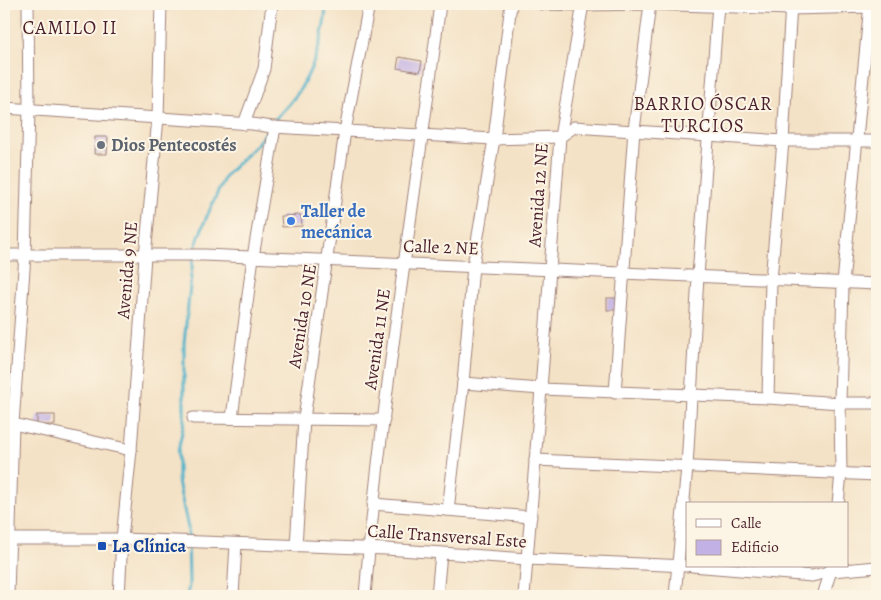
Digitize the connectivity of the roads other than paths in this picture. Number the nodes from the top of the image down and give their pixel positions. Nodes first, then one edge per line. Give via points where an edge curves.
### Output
1 (28, 4) edge
2 (161, 4) edge
3 (272, 4) edge
4 (369, 4) edge
5 (440, 4) edge
6 (511, 4) edge
7 (542, 4) edge
8 (650, 4) edge
9 (583, 5) edge
10 (718, 5) edge
11 (870, 5) edge
12 (791, 7) edge
13 (4, 108) edge
14 (29, 110) junction
15 (158, 118) junction
16 (248, 124) junction
17 (274, 127) junction
18 (634, 130) junction
19 (346, 131) junction
20 (423, 135) junction
21 (560, 137) junction
22 (709, 137) junction
23 (494, 139) junction
24 (783, 141) junction
25 (857, 141) junction
26 (877, 141) edge
27 (4, 255) edge
28 (25, 255) junction
29 (145, 256) junction
30 (253, 257) junction
31 (328, 260) junction
32 (405, 263) junction
33 (474, 266) junction
34 (550, 270) junction
35 (623, 273) junction
36 (698, 276) junction
37 (772, 280) junction
38 (843, 283) junction
39 (877, 284) edge
40 (463, 383) junction
41 (541, 389) junction
42 (615, 393) junction
43 (691, 395) junction
44 (768, 398) junction
45 (840, 403) junction
46 (877, 403) edge
47 (193, 418) dead end
48 (232, 418) junction
49 (304, 419) junction
50 (384, 420) junction
51 (8, 423) edge
52 (131, 450) junction
53 (535, 460) junction
54 (687, 467) junction
55 (841, 473) junction
56 (877, 474) edge
57 (838, 502) edge
58 (373, 504) junction
59 (448, 510) junction
60 (531, 517) junction
61 (7, 539) edge
62 (122, 540) junction
63 (236, 544) junction
64 (296, 546) junction
65 (369, 549) junction
66 (441, 553) junction
67 (527, 559) junction
68 (683, 566) edge
69 (877, 566) edge
70 (716, 568) edge
71 (847, 568) edge
72 (848, 568) edge
73 (832, 569) edge
74 (8, 596) edge
75 (119, 596) edge
76 (233, 596) edge
77 (365, 596) edge
78 (438, 596) edge
79 (524, 596) edge
80 (675, 596) edge
81 (823, 596) edge

1 - 14 street
2 - 15 street, Avenida 9 NE
3 - 16 street via 264,69
4 - 19 street, Avenida 10 NE
5 - 20 street
6 - 23 street
7 - 9 street
8 - 9 street
8 - 10 street
8 - 18 street
9 - 21 street, Avenida 12 NE
10 - 12 street
10 - 22 street
11 - 12 street
11 - 25 street
12 - 24 street
13 - 14 street
14 - 15 street
14 - 28 street
15 - 16 street
15 - 29 street, Avenida 9 NE
16 - 17 street
17 - 19 street
17 - 30 street
18 - 21 street via 574,127
18 - 22 street
18 - 35 street
19 - 20 street
19 - 31 street, Avenida 10 NE
20 - 23 street
20 - 32 street, Avenida 11 NE
21 - 23 street
21 - 34 street, Avenida 12 NE
22 - 24 street
22 - 36 street
23 - 33 street
24 - 25 street
24 - 37 street
25 - 26 street
25 - 38 street
27 - 28 street, Calle 2 NE
28 - 29 street, Calle 2 NE
28 - 51 street
29 - 30 street, Calle 2 NE
29 - 52 street, Avenida 9 NE
30 - 31 street, Calle 2 NE
30 - 48 street
31 - 32 street, Calle 2 NE
31 - 49 street, Avenida 10 NE
32 - 33 street, Calle 2 NE
32 - 50 street, Avenida 11 NE
33 - 34 street, Calle 2 NE
33 - 40 street
34 - 35 street, Calle 2 NE
34 - 41 street, Avenida 12 NE
35 - 36 street, Calle 2 NE
35 - 42 street
36 - 37 street, Calle 2 NE
36 - 43 street
37 - 38 street, Calle 2 NE
37 - 44 street
38 - 39 street, Calle 2 NE
38 - 45 street
40 - 41 street
40 - 59 street
41 - 42 street
41 - 53 street, Avenida 12 NE
42 - 43 street
43 - 44 street
43 - 54 street
44 - 45 street
45 - 46 street
45 - 55 street
47 - 48 street
48 - 49 street
49 - 50 street
49 - 64 street, Avenida 10 NE
50 - 58 street, Avenida 11 NE
51 - 52 street
51 - 61 street
52 - 62 street, Avenida 9 NE
53 - 54 street
53 - 60 street, Avenida 12 NE
54 - 55 street
54 - 68 street
55 - 56 street
55 - 57 street
58 - 59 street
58 - 65 street, Avenida 11 NE
59 - 60 street
60 - 67 street, Avenida 12 NE
61 - 62 street
61 - 74 street
62 - 63 street, Calle Transversal Este
62 - 75 street, Avenida 9 NE
63 - 64 street, Calle Transversal Este
63 - 76 street
64 - 65 street, Calle Transversal Este
65 - 66 street, Calle Transversal Este
65 - 77 street, Avenida 11 NE
66 - 67 street, Calle Transversal Este
66 - 78 street
67 - 68 street, Calle Transversal Este
67 - 79 street, Avenida 12 NE
68 - 80 street
69 - 72 street
70 - 73 street via 812,576
71 - 73 street
73 - 81 street

